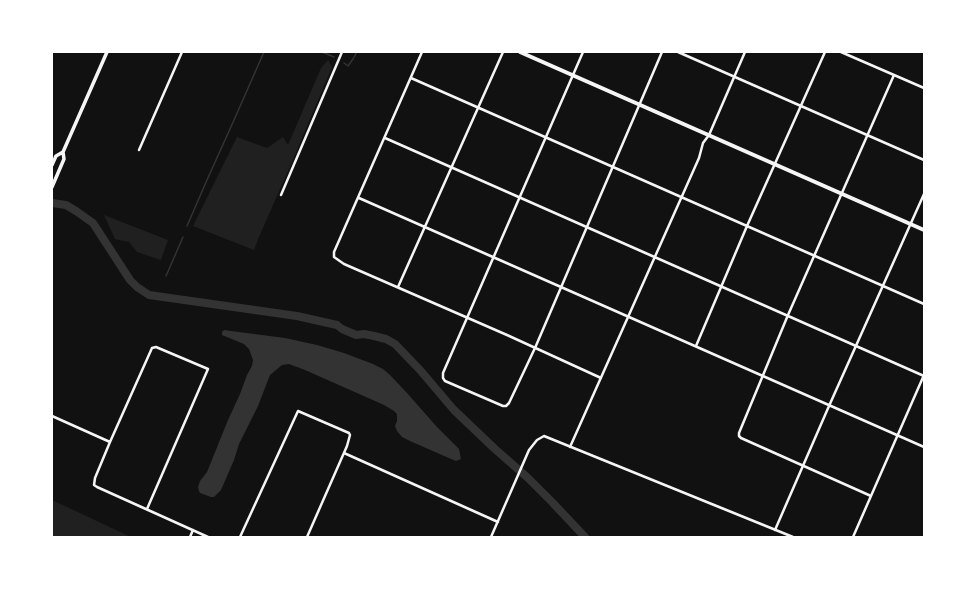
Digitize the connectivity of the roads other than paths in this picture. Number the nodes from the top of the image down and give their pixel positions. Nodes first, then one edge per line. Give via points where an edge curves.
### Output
1 (107, 52) edge
2 (182, 52) edge
3 (342, 52) edge
4 (422, 52) edge
5 (503, 52) edge
6 (520, 52) edge
7 (583, 52) edge
8 (662, 52) edge
9 (678, 52) edge
10 (745, 52) edge
11 (825, 52) edge
12 (841, 52) edge
13 (894, 74) junction
14 (573, 75) junction
15 (734, 77) junction
16 (411, 78) junction
17 (924, 88) edge
18 (640, 104) junction
19 (801, 106) junction
20 (478, 108) junction
21 (709, 135) junction
22 (867, 136) junction
23 (385, 138) junction
24 (546, 138) junction
25 (139, 150) dead end
26 (63, 152) junction
27 (924, 160) edge
28 (775, 164) junction
29 (52, 165) edge
30 (452, 167) junction
31 (613, 167) junction
32 (52, 187) edge
33 (842, 193) junction
34 (924, 194) edge
35 (280, 195) dead end
36 (520, 197) junction
37 (681, 197) junction
38 (359, 198) junction
39 (911, 224) junction
40 (747, 226) junction
41 (425, 227) junction
42 (587, 227) junction
43 (924, 230) edge
44 (814, 256) junction
45 (493, 257) junction
46 (655, 257) junction
47 (722, 286) junction
48 (883, 286) junction
49 (398, 287) junction
50 (561, 287) junction
51 (924, 304) edge
52 (788, 315) junction
53 (628, 316) junction
54 (467, 317) junction
55 (856, 345) junction
56 (696, 346) junction
57 (535, 348) junction
58 (924, 375) edge
59 (763, 376) junction
60 (601, 378) junction
61 (829, 406) junction
62 (52, 416) edge
63 (898, 436) junction
64 (110, 442) junction
65 (570, 447) junction
66 (924, 447) edge
67 (344, 453) junction
68 (802, 466) junction
69 (871, 496) junction
70 (147, 509) junction
71 (498, 522) junction
72 (193, 530) junction
73 (774, 530) junction
74 (190, 537) edge
75 (208, 537) edge
76 (240, 537) edge
77 (307, 537) edge
78 (491, 537) edge
79 (791, 537) edge
80 (853, 537) edge

1 - 26 main road
2 - 25 street
3 - 35 street
4 - 16 street
5 - 20 street
6 - 14 main road
7 - 14 street
8 - 18 street
9 - 15 street
10 - 15 street
11 - 19 street
12 - 13 street
13 - 17 street
13 - 22 street
14 - 18 main road
14 - 24 street
15 - 19 street
15 - 21 street
16 - 20 street
16 - 23 street
18 - 21 main road
18 - 31 street
19 - 22 street
19 - 28 street
20 - 24 street
20 - 30 street
21 - 28 main road
21 - 37 street via 703,143
22 - 27 street
22 - 33 street
23 - 30 street
23 - 38 street
24 - 31 street
24 - 36 street
26 - 29 main road via 56,156
26 - 32 main road via 64,159
28 - 33 main road
28 - 40 street
30 - 36 street
30 - 41 street
31 - 37 street
31 - 42 street
33 - 39 main road
33 - 44 street
34 - 39 street
36 - 42 street
36 - 45 street
37 - 40 street
37 - 46 street
38 - 41 street
38 - 49 street via 334,256 344,264
39 - 43 main road
39 - 48 street
40 - 44 street
40 - 47 street
41 - 45 street
41 - 49 street
42 - 46 street
42 - 50 street
44 - 48 street
44 - 52 street
45 - 50 street
45 - 54 street
46 - 47 street
46 - 53 street
47 - 52 street
47 - 56 street
48 - 51 street
48 - 55 street
49 - 54 street
50 - 53 street
50 - 57 street
52 - 55 street
52 - 59 street
53 - 56 street
53 - 60 street
54 - 57 street
54 - 57 street via 443,373 445,381 506,406
55 - 58 street
55 - 61 street
56 - 59 street
57 - 60 street
58 - 63 street
59 - 61 street
59 - 68 street via 739,436
60 - 65 street
61 - 63 street
61 - 68 street
62 - 64 street
63 - 66 street
63 - 69 street
64 - 70 street via 94,485
64 - 70 street via 152,348 156,347 208,369
65 - 71 street via 544,436 537,440 530,450
65 - 73 street
67 - 71 street
67 - 76 street via 349,433 298,411
67 - 77 street
68 - 69 street
68 - 73 street
69 - 80 street
70 - 72 street
71 - 78 street
72 - 74 street
72 - 75 street
73 - 79 street

